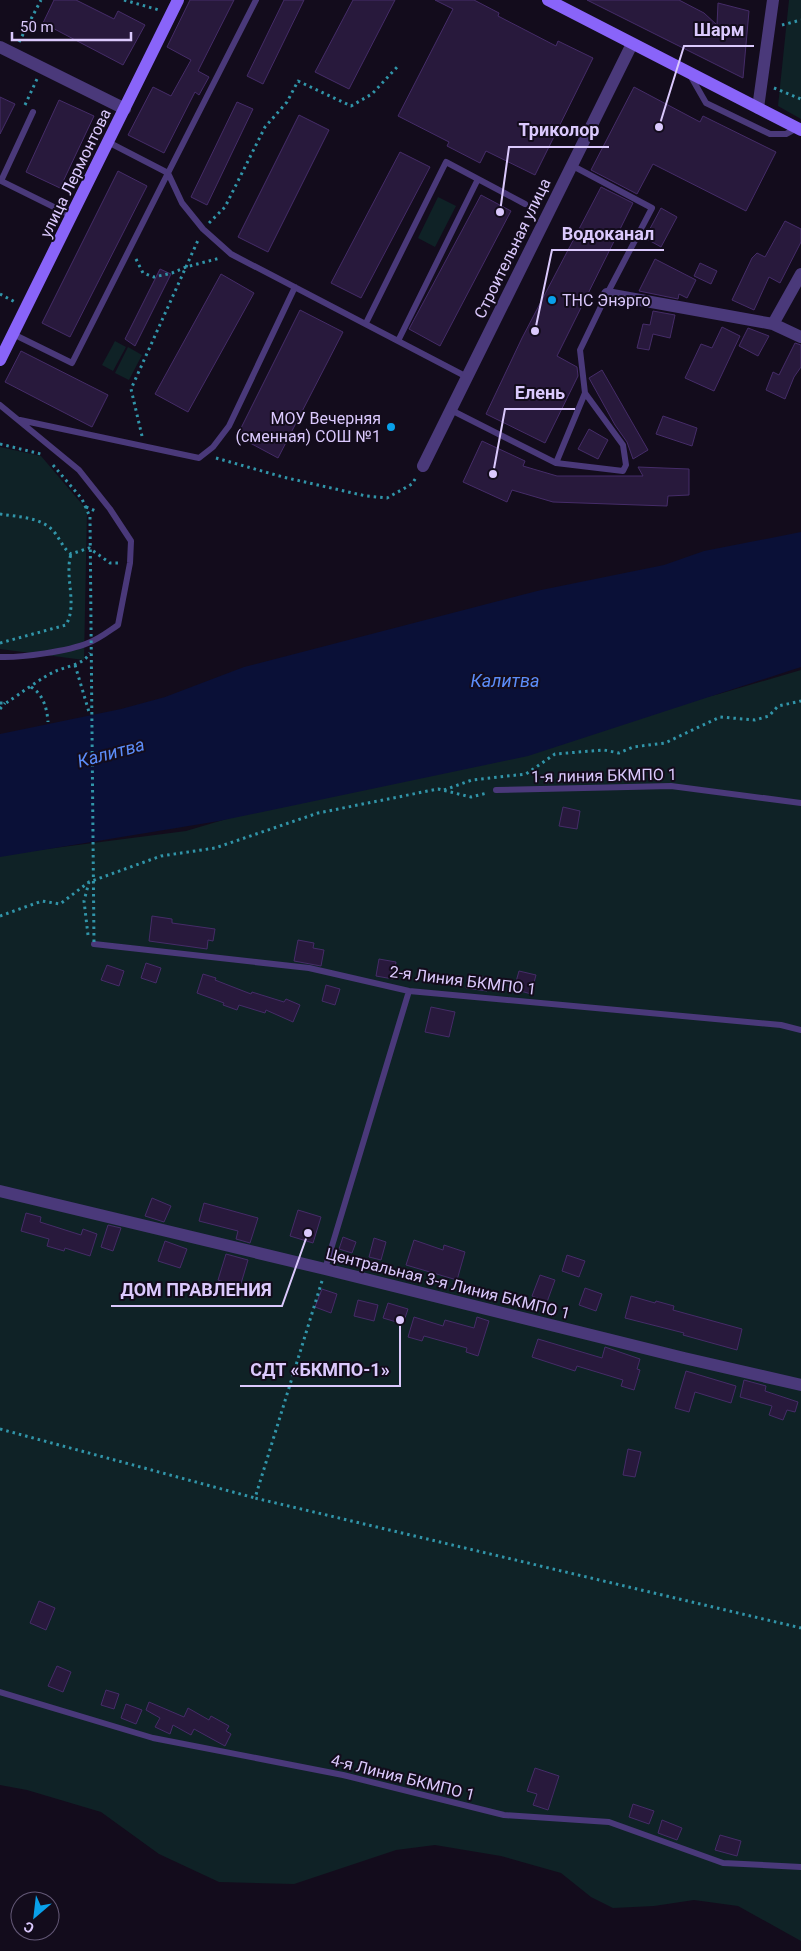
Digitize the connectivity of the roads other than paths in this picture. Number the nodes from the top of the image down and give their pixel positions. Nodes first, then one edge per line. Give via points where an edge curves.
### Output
1 (178, 0) edge
2 (256, 0) edge
3 (548, 0) edge
4 (772, 0) edge
5 (632, 44) junction
6 (0, 47) edge
7 (688, 72) junction
8 (758, 108) junction
9 (125, 109) junction
10 (33, 112) dead end
11 (799, 129) edge
12 (108, 142) junction
13 (571, 165) junction
14 (168, 173) junction
15 (478, 179) junction
16 (1, 182) edge
17 (525, 204) dead end
18 (72, 216) junction
19 (801, 274) edge
20 (295, 287) junction
21 (607, 294) junction
22 (366, 323) junction
23 (773, 324) junction
24 (13, 334) junction
25 (801, 337) edge
26 (398, 341) junction
27 (0, 360) edge
28 (467, 377) junction
29 (585, 393) junction
30 (0, 405) edge
31 (451, 410) junction
32 (19, 420) junction
33 (556, 463) junction
34 (423, 466) road end
35 (0, 656) edge
36 (496, 790) road end
37 (801, 802) edge
38 (94, 944) road end
39 (409, 991) junction
40 (801, 1030) edge
41 (0, 1191) edge
42 (326, 1269) junction
43 (801, 1385) edge
44 (0, 1692) edge
45 (801, 1867) edge

1 - 9 street, улица Лермонтова
2 - 14 lane
3 - 5 street
4 - 8 street
5 - 7 street
5 - 13 street, Строительная улица
6 - 9 street
7 - 8 street
7 - 11 lane via 706,103 770,134 786,134
8 - 11 street
9 - 12 street, улица Лермонтова
10 - 16 lane
12 - 14 lane
12 - 18 street, улица Лермонтова
13 - 21 lane via 652,208
13 - 28 street, Строительная улица
14 - 20 lane via 182,203 203,229 231,254
14 - 24 lane via 72,363
15 - 17 lane
15 - 22 lane via 446,162
15 - 26 lane
16 - 18 lane
18 - 24 street, улица Лермонтова
19 - 23 street
20 - 22 lane
20 - 32 lane via 229,426 199,458
21 - 23 street
21 - 29 lane via 580,350
22 - 26 lane
23 - 25 street
24 - 27 street, улица Лермонтова
26 - 28 lane
28 - 31 street, Строительная улица
29 - 33 lane
29 - 33 lane via 623,445 626,465 623,471
30 - 32 lane
31 - 33 lane
31 - 34 street, Строительная улица
32 - 35 lane via 79,470 110,509 131,541 130,563 118,625 88,643 53,651
36 - 37 lane, 1-я линия БКМПО 1 via 671,786
38 - 39 lane, 2-я Линия БКМПО 1 via 308,968
39 - 40 lane, 2-я Линия БКМПО 1 via 781,1025
39 - 42 lane
41 - 42 street, Центральная 3-я Линия БКМПО 1
42 - 43 street, Центральная 3-я Линия БКМПО 1
44 - 45 lane, 4-я Линия БКМПО 1 via 153,1738 343,1775 504,1815 609,1822 724,1863

